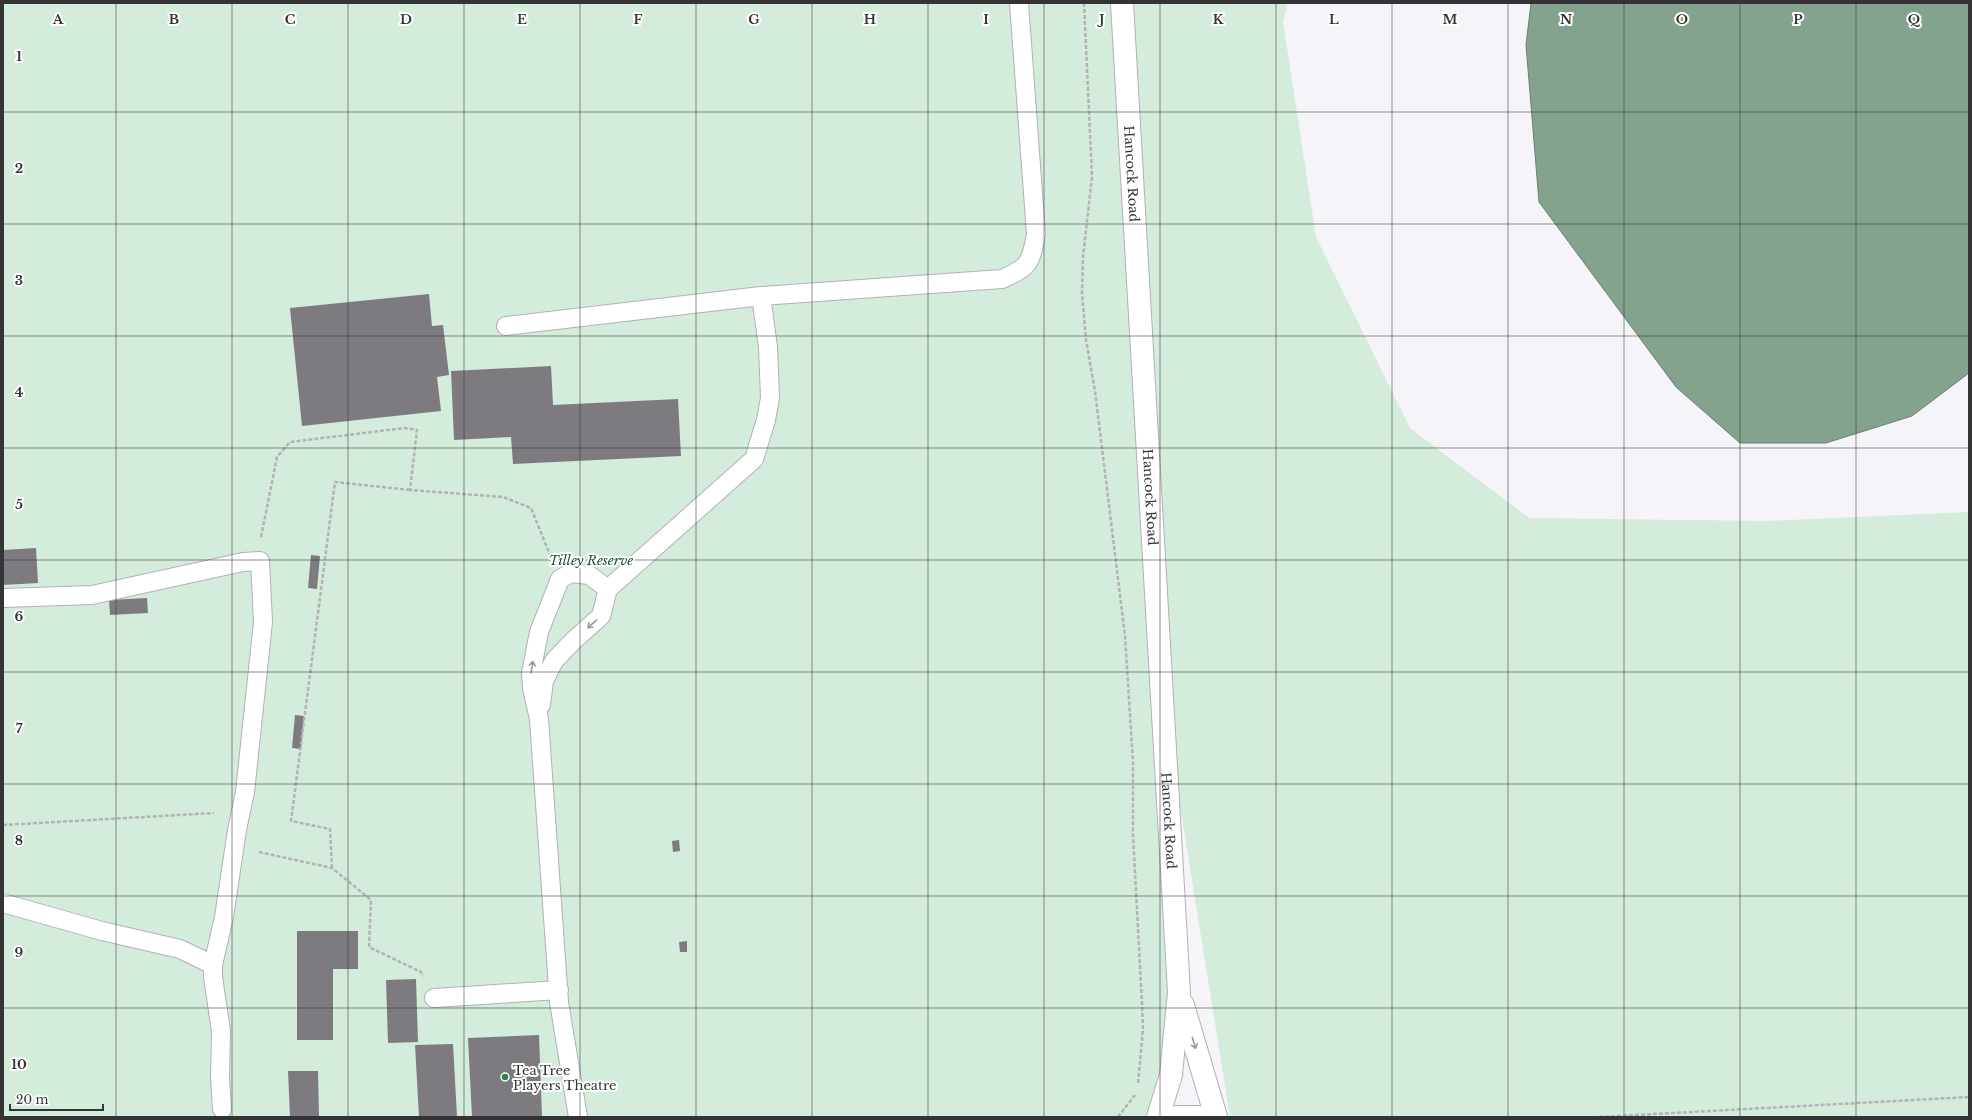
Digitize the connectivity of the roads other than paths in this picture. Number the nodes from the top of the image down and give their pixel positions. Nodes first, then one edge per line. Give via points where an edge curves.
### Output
1 (1019, 3) edge
2 (1122, 3) edge
3 (761, 296) junction
4 (506, 326) dead end
5 (608, 590) junction
6 (3, 598) edge
7 (539, 719) junction
8 (3, 903) edge
9 (213, 965) junction
10 (559, 990) junction
11 (1179, 992) junction
12 (434, 998) road end
13 (223, 1114) edge
14 (578, 1117) edge
15 (1158, 1117) edge
16 (1175, 1117) edge
17 (1199, 1117) edge
18 (1216, 1117) edge

1 - 3 lane via 1036,234 1032,256 1022,271 1002,279
2 - 11 main road, Hancock Road
3 - 4 lane
3 - 5 lane via 768,347 770,398 754,459
5 -> 7 lane via 601,616 554,661 544,681
7 -> 5 lane via 531,673 539,632 560,579 571,572 589,575
6 - 9 lane via 92,595 228,565 260,561 264,622 245,792
7 - 10 lane
8 - 9 lane via 102,931 180,949
9 - 13 lane via 221,1031 220,1078
10 - 12 lane
10 - 14 lane
11 - 15 main road, Hancock Road via 1171,1075
11 -> 18 main road, Hancock Road
16 - 17 main road

